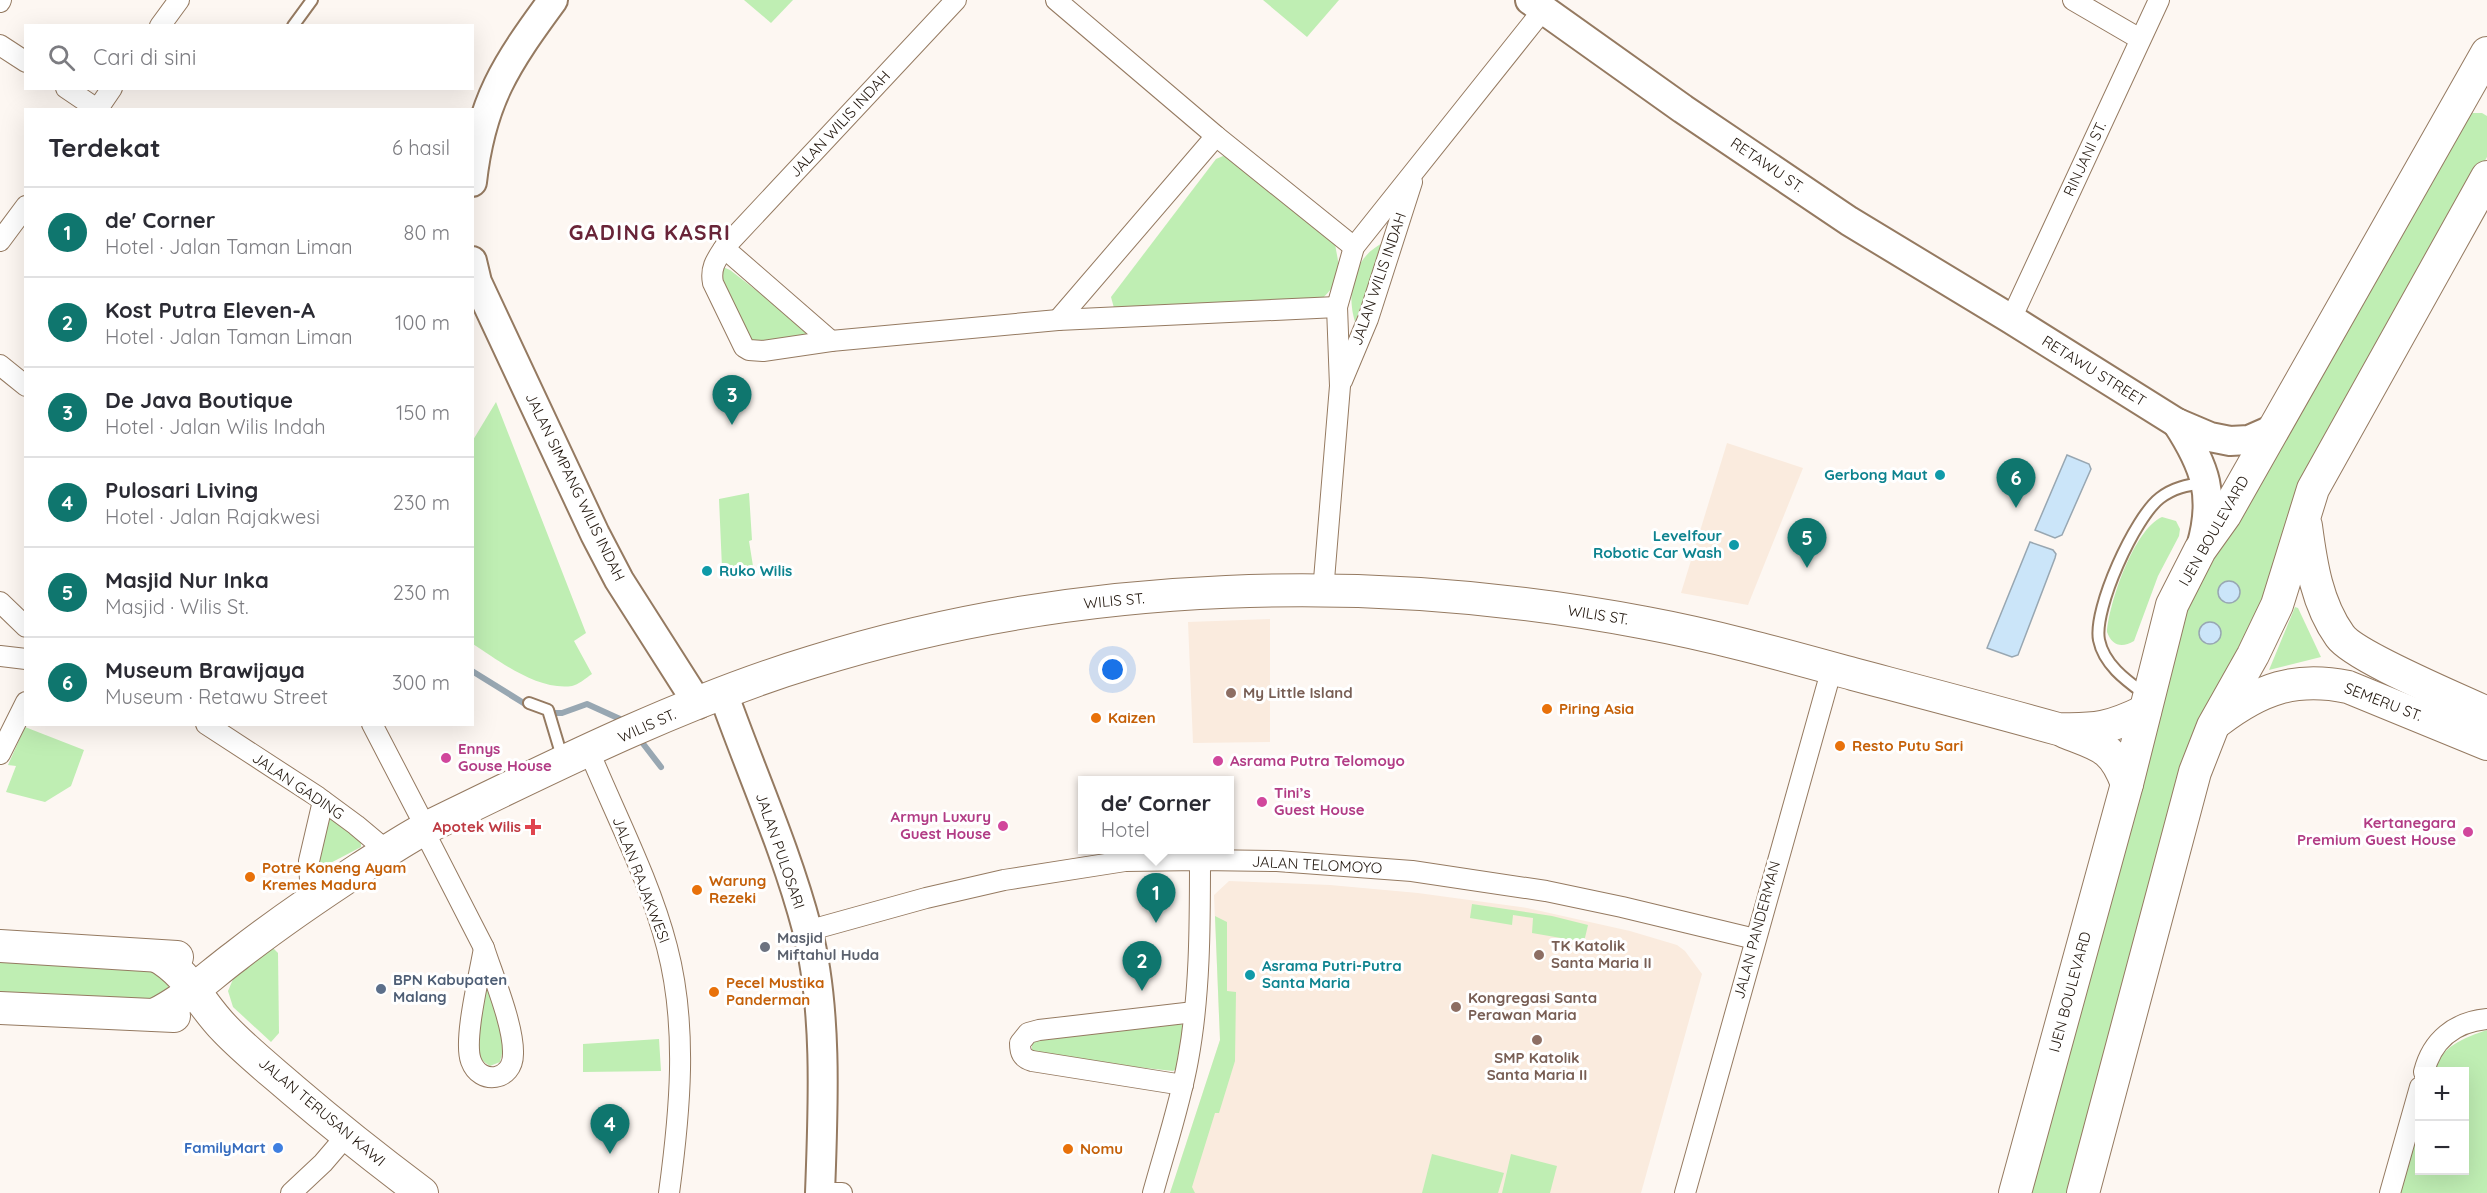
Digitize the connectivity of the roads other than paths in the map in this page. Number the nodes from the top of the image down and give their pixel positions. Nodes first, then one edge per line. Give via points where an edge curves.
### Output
1 (312, 0) edge
2 (553, 0) edge
3 (956, 0) edge
4 (1056, 0) edge
5 (2073, 0) edge
6 (2159, 0) edge
7 (176, 1) edge
8 (1536, 5) edge
9 (161, 24) edge
10 (294, 24) edge
11 (2140, 39) junction
12 (0, 45) edge
13 (2487, 53) edge
14 (24, 61) edge
15 (2479, 85) edge
16 (69, 90) edge
17 (111, 90) edge
18 (96, 108) edge
19 (98, 108) edge
20 (1216, 136) junction
21 (474, 167) edge
22 (1415, 171) junction
23 (2487, 177) edge
24 (24, 209) edge
25 (0, 241) edge
26 (1354, 247) junction
27 (724, 248) junction
28 (474, 274) edge
29 (1337, 307) junction
30 (2011, 319) junction
31 (1058, 320) junction
32 (831, 341) junction
33 (0, 364) edge
34 (24, 384) edge
35 (1340, 387) junction
36 (2177, 423) junction
37 (2274, 429) junction
38 (2206, 483) junction
39 (2304, 516) junction
40 (2200, 550) junction
41 (1323, 592) junction
42 (0, 602) edge
43 (24, 625) edge
44 (0, 656) edge
45 (24, 659) edge
46 (1832, 668) junction
47 (710, 698) junction
48 (529, 703) dead end
49 (2147, 704) junction
50 (24, 706) edge
51 (2487, 713) edge
52 (209, 726) edge
53 (373, 726) edge
54 (2213, 726) junction
55 (2058, 729) junction
56 (2487, 744) edge
57 (0, 754) edge
58 (576, 757) junction
59 (2127, 784) junction
60 (323, 801) junction
61 (424, 829) junction
62 (387, 851) junction
63 (1200, 860) junction
64 (311, 900) junction
65 (807, 931) junction
66 (1755, 939) junction
67 (0, 946) edge
68 (484, 948) junction
69 (157, 956) junction
70 (234, 957) junction
71 (195, 990) junction
72 (0, 1008) edge
73 (1194, 1012) junction
74 (154, 1015) junction
75 (2487, 1019) edge
76 (224, 1028) junction
77 (2425, 1067) edge
78 (1183, 1085) junction
79 (2415, 1104) edge
80 (347, 1135) junction
81 (291, 1193) edge
82 (422, 1193) edge
83 (669, 1193) edge
84 (820, 1193) edge
85 (842, 1193) edge
86 (1153, 1193) edge
87 (1685, 1193) edge
88 (2015, 1193) edge
89 (2084, 1193) edge
90 (2390, 1193) edge

1 - 10 lane
2 - 21 main road via 515,52 488,106
3 - 27 street, JALAN WILIS INDAH
4 - 20 street
5 - 11 street
6 - 11 street, RINJANI ST.
7 - 9 street
8 - 22 street, JALAN WILIS INDAH via 1519,42
8 - 30 main road, RETAWU ST. via 1849,221
11 - 30 street, RINJANI ST.
12 - 14 street
13 - 15 main road, IJEN BOULEVARD
15 - 37 main road, IJEN BOULEVARD
16 - 18 street
17 - 19 street
20 - 26 street
20 - 31 street
22 - 26 street, JALAN WILIS INDAH
22 - 35 street, JALAN WILIS INDAH via 1368,319
23 - 39 main road via 2334,449
24 - 25 street
26 - 29 street, JALAN WILIS INDAH
27 - 32 street
27 - 32 street, JALAN WILIS INDAH via 712,265 713,283 744,347 763,351
28 - 47 main road, JALAN SIMPANG WILIS INDAH via 620,580
29 - 31 street, JALAN WILIS INDAH
29 - 35 street, JALAN WILIS INDAH
30 - 36 main road, RETAWU STREET
31 - 32 street, JALAN WILIS INDAH
33 - 34 street
35 - 41 street, JALAN WILIS INDAH
36 - 37 main road, RETAWU STREET via 2230,441 2249,440
36 - 38 main road, RETAWU STREET via 2196,452
37 - 40 main road, IJEN BOULEVARD
38 - 40 main road, RETAWU STREET via 2208,516
38 - 49 lane via 2187,485 2158,499 2131,538 2103,604 2099,641 2108,660
39 - 51 main road, SEMERU ST. via 2317,588 2327,616 2341,638 2361,653
39 - 54 main road via 2277,605
40 - 49 main road, IJEN BOULEVARD via 2172,605
41 - 46 main road, WILIS ST. via 1551,607 1740,643
41 - 47 main road, WILIS ST. via 1164,597 1074,605 986,619 811,662
42 - 43 street
44 - 45 street
46 - 55 main road, WILIS ST.
46 - 66 street, JALAN PANDERMAN
47 - 58 main road, WILIS ST.
47 - 65 main road, JALAN PULOSARI via 779,841
48 - 58 lane via 550,715
49 - 55 main road, WILIS ST. via 2119,724 2090,730
49 - 59 main road, IJEN BOULEVARD
50 - 57 street
52 - 60 street, JALAN GADING
53 - 61 street
54 - 56 main road, SEMERU ST. via 2239,706 2273,690 2306,681 2327,682
54 - 89 main road via 2195,772
55 - 59 main road, WILIS ST. via 2114,756
58 - 61 main road, WILIS ST.
58 - 83 street, JALAN RAJAKWESI via 656,912 667,948 679,1038 679,1088
59 - 88 main road, IJEN BOULEVARD
60 - 62 street, JALAN GADING
60 - 64 street via 309,861
61 - 62 main road, WILIS ST.
61 - 68 street
62 - 64 main road, WILIS ST.
63 - 65 street, JALAN TELOMOYO via 1125,861 1004,880
63 - 66 street, JALAN TELOMOYO via 1412,871 1557,893
63 - 73 street
64 - 70 main road, WILIS ST.
65 - 84 main road, JALAN PULOSARI via 817,986 821,1060
66 - 87 street, JALAN PANDERMAN
67 - 69 main road
68 - 68 street via 470,1043 471,1061 478,1072 490,1078 501,1077 510,1069 513,1054
69 - 70 main road
69 - 71 main road via 171,964
70 - 71 main road, WILIS ST.
71 - 74 main road, WILIS ST.
71 - 76 main road
72 - 74 main road
73 - 78 street
73 - 78 street via 1039,1030 1028,1033 1020,1043 1024,1058 1032,1061
74 - 76 main road via 190,1017
75 - 77 street via 2450,1030 2428,1056
76 - 80 main road, JALAN TERUSAN KAWI
78 - 86 street
79 - 90 street
80 - 81 street
80 - 82 main road, JALAN TERUSAN KAWI
84 - 85 street

